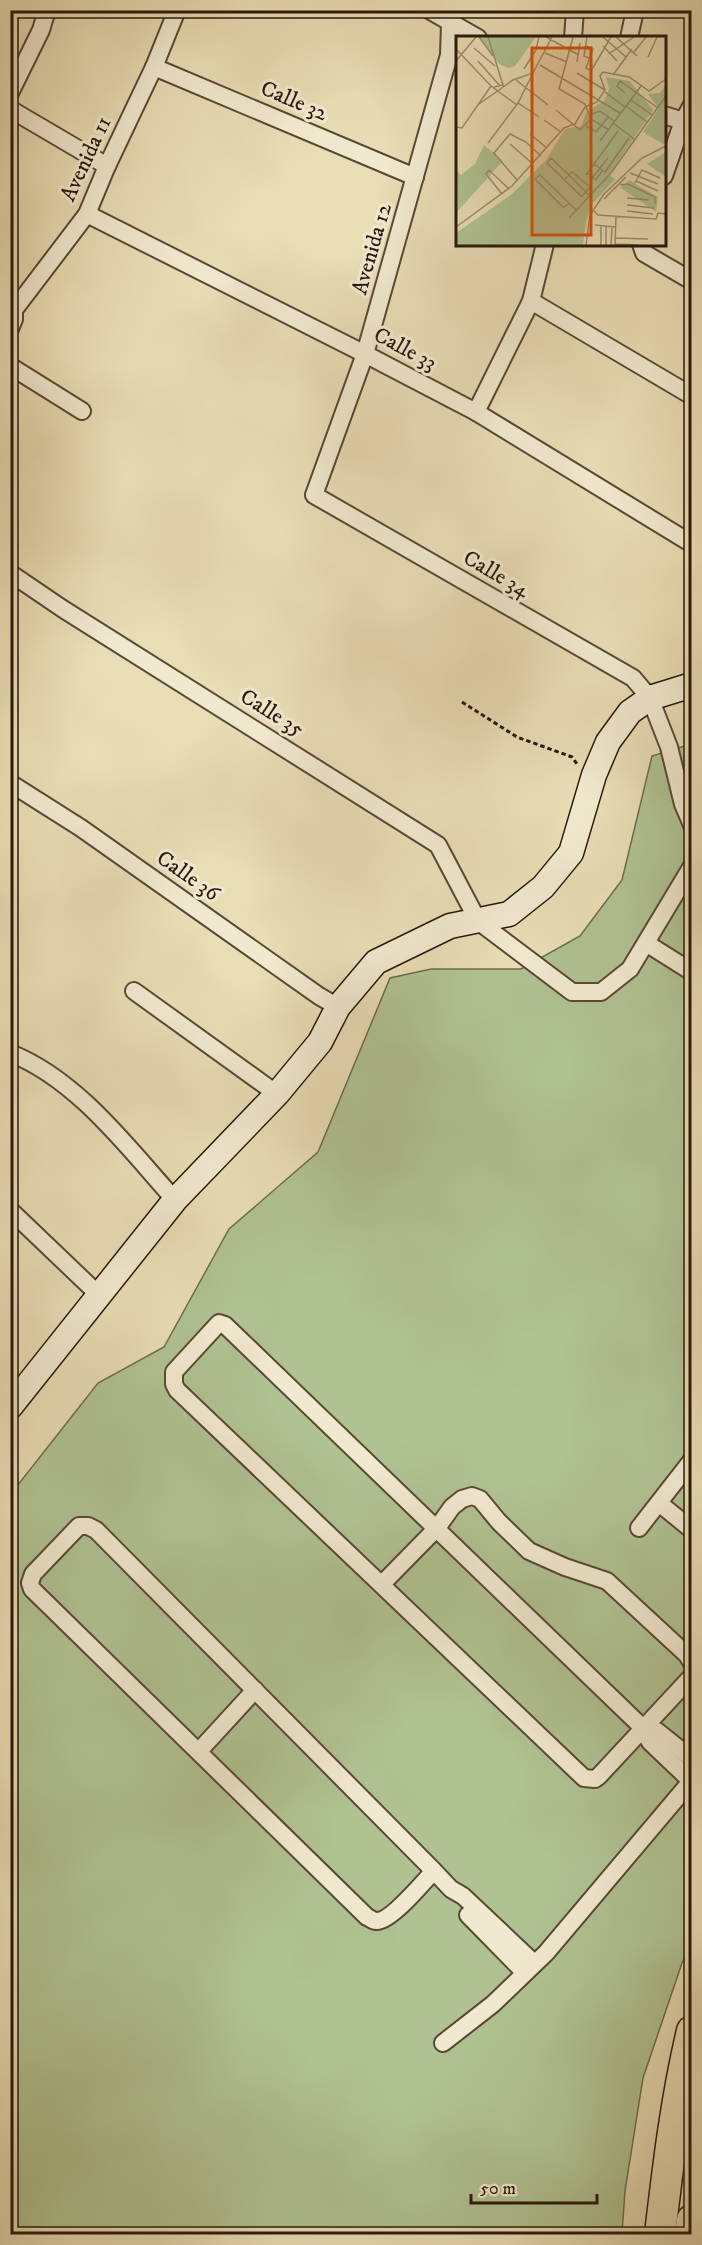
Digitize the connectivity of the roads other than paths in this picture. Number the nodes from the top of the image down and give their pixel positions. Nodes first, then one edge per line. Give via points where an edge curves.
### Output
1 (47, 10) edge
2 (177, 10) edge
3 (429, 10) edge
4 (575, 10) edge
5 (635, 10) edge
6 (451, 16) edge
7 (476, 36) edge
8 (573, 36) edge
9 (629, 36) edge
10 (154, 67) junction
11 (10, 93) edge
12 (692, 105) edge
13 (10, 109) edge
14 (666, 116) edge
15 (683, 121) junction
16 (107, 166) junction
17 (666, 170) edge
18 (415, 177) junction
19 (87, 214) junction
20 (545, 246) edge
21 (642, 246) edge
22 (692, 281) edge
23 (531, 301) junction
24 (12, 310) edge
25 (10, 330) edge
26 (365, 354) junction
27 (10, 366) edge
28 (692, 396) edge
29 (82, 411) dead end
30 (476, 412) junction
31 (314, 495) joint
32 (692, 544) edge
33 (10, 573) edge
34 (692, 685) edge
35 (650, 698) junction
36 (10, 783) edge
37 (687, 803) edge
38 (692, 825) edge
39 (692, 866) edge
40 (478, 921) junction
41 (646, 943) junction
42 (692, 972) edge
43 (134, 991) dead end
44 (338, 1007) junction
45 (10, 1053) edge
46 (277, 1094) junction
47 (176, 1200) junction
48 (10, 1210) edge
49 (100, 1296) junction
50 (12, 1402) edge
51 (692, 1460) edge
52 (658, 1503) junction
53 (437, 1528) junction
54 (639, 1528) dead end
55 (692, 1530) edge
56 (382, 1584) junction
57 (692, 1663) edge
58 (692, 1676) edge
59 (255, 1690) junction
60 (643, 1728) junction
61 (199, 1751) junction
62 (692, 1759) edge
63 (691, 1780) edge
64 (434, 1871) junction
65 (529, 1967) junction
66 (692, 2031) edge
67 (442, 2043) dead end
68 (692, 2220) edge
69 (660, 2235) edge
70 (690, 2235) edge

1 - 11 street
2 - 10 street, Avenida 11
3 - 6 street
4 - 8 street
5 - 9 street
6 - 7 street
6 - 18 street, Avenida 12 via 449,55
10 - 16 street, Avenida 11
10 - 18 street, Calle 32
12 - 15 street
13 - 16 street
14 - 15 street
15 - 17 street
16 - 19 street, Avenida 11
18 - 26 street, Avenida 12
19 - 24 street, Avenida 11
19 - 26 street, Calle 33
20 - 23 street
21 - 22 street via 644,253
23 - 28 street
23 - 30 street
24 - 25 street via 15,319
26 - 30 street, Calle 33
26 - 31 street, Avenida 12
27 - 29 street
30 - 32 street, Calle 33
31 - 35 street, Calle 34 via 633,678
33 - 40 street, Calle 35 via 438,844
34 - 35 street
35 - 37 street
35 - 40 street via 630,712 608,742 571,853 543,887 509,914
36 - 44 street, Calle 36
37 - 38 street
39 - 41 street
40 - 41 street via 572,992 601,992 630,969
40 - 44 street via 450,926 376,962
41 - 42 street
43 - 46 street
44 - 46 street via 320,1042
45 - 47 street via 31,1061 77,1094
46 - 47 street
47 - 49 street
48 - 49 street
49 - 50 street
51 - 52 street
52 - 54 street
52 - 55 street
53 - 56 street
53 - 56 street via 219,1323 174,1372 174,1384
53 - 57 street via 462,1499 480,1498 529,1551 608,1581
53 - 60 street
56 - 60 street via 584,1778 599,1776
58 - 60 street
59 - 61 street
59 - 61 street via 96,1530 79,1526 33,1574 32,1589
59 - 64 street
60 - 62 street via 657,1731
60 - 63 street via 650,1742
61 - 64 street via 367,1917 376,1921 394,1912
63 - 65 street via 546,1953
64 - 65 street via 451,1889 457,1904
65 - 67 street via 493,2004
66 - 69 highway via 683,2067
68 - 70 highway

